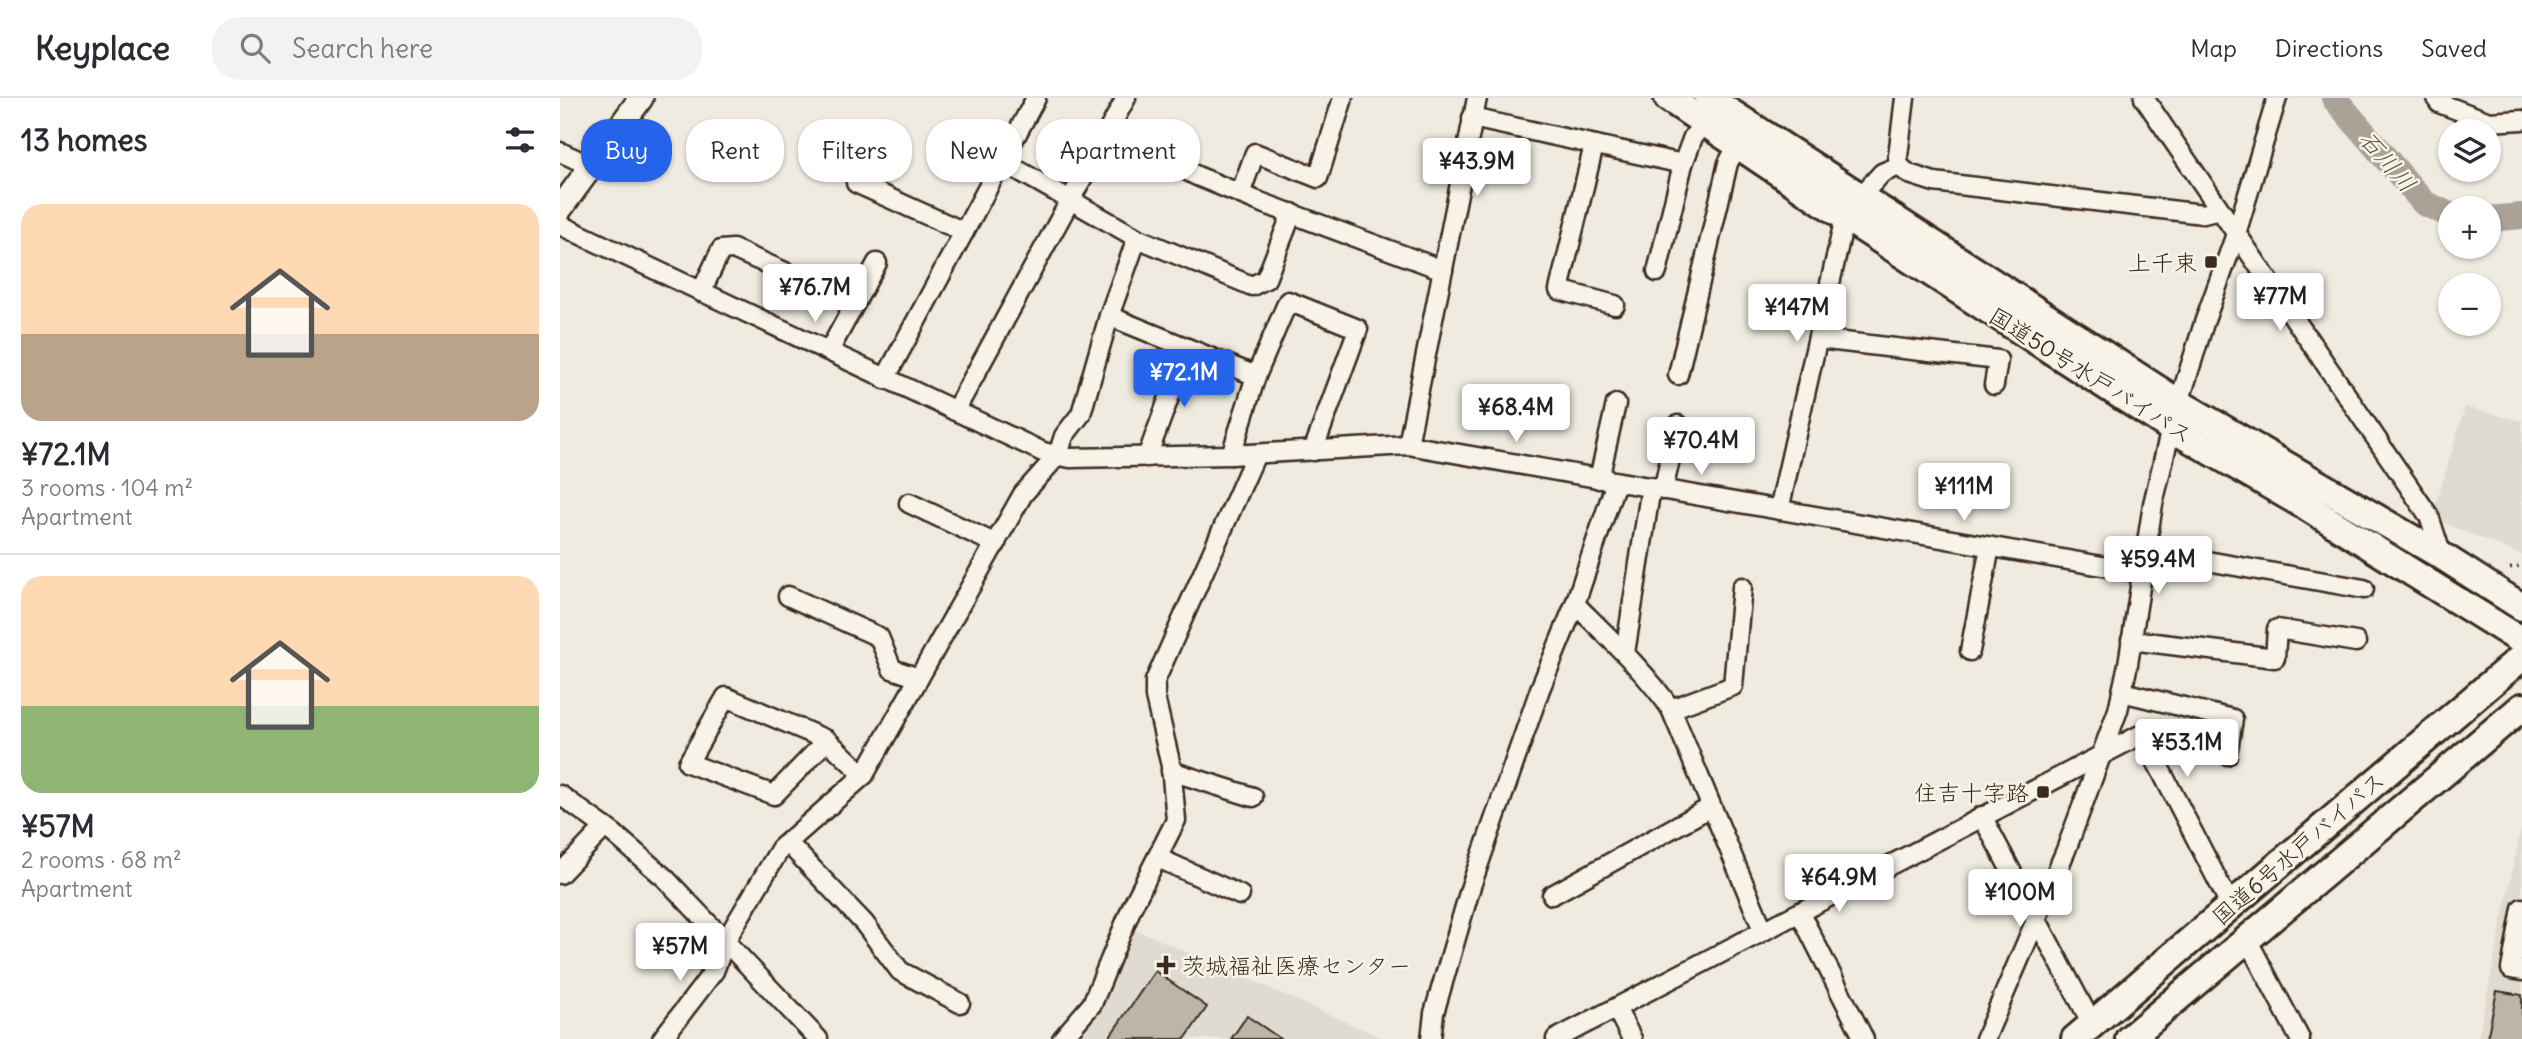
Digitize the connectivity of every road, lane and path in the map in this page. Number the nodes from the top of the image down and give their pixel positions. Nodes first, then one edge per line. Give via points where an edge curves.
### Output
1 (641, 98) edge
2 (1036, 98) edge
3 (1126, 98) edge
4 (1343, 98) edge
5 (1477, 98) edge
6 (1668, 98) edge
7 (1905, 98) edge
8 (2144, 98) edge
9 (2277, 98) edge
10 (2437, 98) edge
11 (1706, 110) edge
12 (1472, 118) junction
13 (626, 119) edge
14 (1115, 119) edge
15 (2522, 120) edge
16 (1022, 124) edge
17 (1594, 145) junction
18 (1738, 145) junction
19 (560, 152) edge
20 (581, 161) edge
21 (1683, 164) junction
22 (1899, 166) junction
23 (1022, 172) edge
24 (1200, 177) edge
25 (581, 180) edge
26 (991, 182) edge
27 (1080, 182) edge
28 (856, 183) dead end
29 (1240, 194) junction
30 (1070, 199) junction
31 (1852, 208) junction
32 (560, 209) edge
33 (2219, 210) junction
34 (1292, 213) junction
35 (560, 225) edge
36 (964, 232) junction
37 (2236, 234) junction
38 (1137, 238) junction
39 (877, 263) dead end
40 (1443, 271) junction
41 (1657, 272) dead end
42 (701, 292) junction
43 (855, 303) junction
44 (1615, 305) dead end
45 (1109, 316) junction
46 (1818, 339) junction
47 (1187, 349) junction
48 (829, 351) junction
49 (1678, 375) dead end
50 (1256, 376) junction
51 (885, 379) junction
52 (1994, 385) dead end
53 (1616, 404) dead end
54 (955, 411) junction
55 (2175, 415) junction
56 (1678, 425) dead end
57 (1408, 445) junction
58 (1313, 451) junction
59 (1256, 454) junction
60 (1058, 456) junction
61 (1231, 456) junction
62 (1147, 457) junction
63 (1608, 481) junction
64 (1657, 488) junction
65 (909, 503) dead end
66 (1779, 510) junction
67 (996, 544) junction
68 (1990, 547) junction
69 (2146, 550) junction
70 (2442, 556) junction
71 (2522, 566) edge
72 (2510, 568) dead end
73 (2142, 573) junction
74 (1742, 587) dead end
75 (2364, 589) dead end
76 (788, 596) dead end
77 (1575, 604) junction
78 (2522, 607) edge
79 (2131, 639) junction
80 (2522, 641) edge
81 (2356, 642) dead end
82 (1970, 651) dead end
83 (1625, 653) junction
84 (2522, 657) edge
85 (919, 678) junction
86 (2122, 692) junction
87 (2522, 707) edge
88 (1671, 709) junction
89 (827, 740) junction
90 (2103, 752) junction
91 (2227, 755) dead end
92 (1171, 771) junction
93 (864, 775) junction
94 (560, 795) edge
95 (1253, 797) dead end
96 (1711, 807) junction
97 (1982, 816) junction
98 (605, 827) junction
99 (788, 842) junction
100 (1158, 858) junction
101 (560, 874) edge
102 (1240, 895) dead end
103 (1552, 895) dead end
104 (2231, 906) junction
105 (2522, 908) edge
106 (1800, 913) junction
107 (2036, 919) junction
108 (1763, 930) junction
109 (2247, 939) junction
110 (726, 940) junction
111 (2522, 971) edge
112 (960, 1003) dead end
113 (1616, 1007) junction
114 (2084, 1032) edge
115 (1861, 1038) edge
116 (662, 1039) edge
117 (818, 1039) edge
118 (1062, 1039) edge
119 (1431, 1039) edge
120 (1556, 1039) edge
121 (1632, 1039) edge
122 (1985, 1039) edge
123 (2129, 1039) edge
124 (2300, 1039) edge

1 - 13 main road
2 - 16 street
3 - 14 street
4 - 29 street via 1318,178 1255,153
5 - 12 street
6 - 11 highway, 国道50号水戸バイパス
7 - 22 street
8 - 33 street
9 - 37 street
10 - 15 street via 2438,103 2489,122
11 - 18 highway, 国道50号水戸バイパス
11 - 21 street
11 - 31 highway, 国道50号水戸バイパス
12 - 17 street
12 - 40 street
17 - 21 street
17 - 44 street via 1559,290
18 - 31 highway, 国道50号水戸バイパス
18 - 49 street via 1728,163
19 - 20 street
21 - 41 street
22 - 31 street via 1882,173
22 - 33 street via 1934,182 2203,214
23 - 30 street
24 - 29 street
25 - 32 main road
26 - 36 street
27 - 30 street
28 - 36 street
29 - 34 street
30 - 38 street
30 - 54 street
31 - 46 street
31 - 55 highway, 国道50号水戸バイパス
33 - 37 street
34 - 38 street via 1266,279 1252,286
34 - 40 street
35 - 42 street
36 - 51 street
37 - 55 street
37 - 70 street via 2428,516
38 - 45 street
39 - 43 street
40 - 57 street
42 - 43 street via 721,250 733,248
42 - 48 street
43 - 48 street
45 - 47 street
45 - 60 street via 1081,414 1064,436
46 - 52 street via 1998,360
46 - 66 street
47 - 50 street
47 - 62 street
48 - 51 street
50 - 58 street via 1288,301 1358,329
50 - 61 street
51 - 54 street
53 - 63 street
54 - 60 street
55 - 69 street
55 - 70 highway, 国道50号水戸バイパス
55 - 80 highway, 国道50号水戸バイパス
56 - 64 street
57 - 58 street
57 - 63 street
58 - 59 street
59 - 61 street
59 - 92 street via 1155,681
60 - 62 street
60 - 67 street via 1023,494
61 - 62 street
63 - 64 street
63 - 77 street
64 - 66 street
64 - 83 street
65 - 67 street
66 - 68 street
67 - 85 street
68 - 73 street
68 - 82 street
69 - 73 street
69 - 75 street
70 - 78 highway, 国道50号水戸バイパス
71 - 72 path
73 - 79 street
74 - 88 street via 1733,686
76 - 85 street via 879,637 892,669
77 - 83 street
77 - 119 street via 1471,886 1434,1013
79 - 81 street via 2276,658 2277,629
79 - 86 street
83 - 88 street
84 - 104 highway, 国道6号水戸バイパス
85 - 93 street
86 - 90 street
86 - 91 street via 2233,719
87 - 109 highway, 国道6号水戸バイパス
88 - 96 street
89 - 89 street via 726,697 688,763 774,795
89 - 93 street
90 - 97 street
90 - 104 street via 2142,734
90 - 107 street
92 - 95 street
92 - 100 street via 1176,820
93 - 99 street
94 - 98 street
96 - 103 street
96 - 108 street
97 - 106 street
97 - 107 street
98 - 101 street
98 - 110 street via 665,878
99 - 110 street
99 - 112 street via 864,923 900,971
100 - 102 street
100 - 118 street via 1132,907 1092,1004
104 - 114 highway, 国道6号水戸バイパス
105 - 111 street via 2511,969
106 - 108 street
106 - 115 street
107 - 114 street
107 - 122 street
108 - 113 street
109 - 123 highway, 国道6号水戸バイパス
109 - 124 street
110 - 116 street via 714,971
110 - 117 street
113 - 120 street
113 - 121 street

